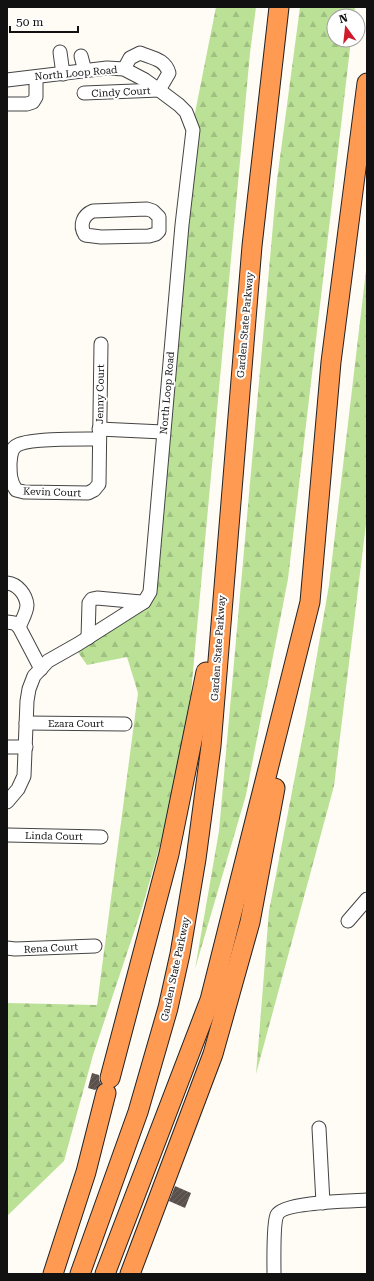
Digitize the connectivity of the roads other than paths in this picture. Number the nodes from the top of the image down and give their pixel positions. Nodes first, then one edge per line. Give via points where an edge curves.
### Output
1 (279, 7) edge
2 (60, 52) dead end
3 (81, 56) dead end
4 (124, 69) junction
5 (85, 71) junction
6 (63, 74) junction
7 (36, 77) junction
8 (7, 80) edge
9 (367, 84) edge
10 (159, 90) junction
11 (84, 93) dead end
12 (7, 104) edge
13 (160, 223) junction
14 (182, 225) junction
15 (101, 344) dead end
16 (163, 432) junction
17 (99, 434) junction
18 (7, 583) edge
19 (223, 590) junction
20 (144, 602) junction
21 (310, 602) junction
22 (7, 622) edge
23 (19, 627) junction
24 (88, 638) junction
25 (41, 669) junction
26 (26, 723) junction
27 (125, 724) dead end
28 (7, 747) edge
29 (26, 747) junction
30 (7, 802) edge
31 (7, 835) edge
32 (101, 837) dead end
33 (367, 899) edge
34 (348, 921) dead end
35 (95, 946) dead end
36 (7, 948) edge
37 (319, 1128) dead end
38 (367, 1200) edge
39 (323, 1202) junction
40 (146, 1228) junction
41 (53, 1274) edge
42 (80, 1274) edge
43 (105, 1274) edge
44 (130, 1274) edge
45 (139, 1274) edge
46 (274, 1274) edge

1 - 19 highway, Garden State Parkway via 252,246
2 - 6 street
3 - 5 street
4 - 5 street, North Loop Road
4 - 10 street, North Loop Road
4 - 10 street via 130,58 140,53 161,62 167,66 169,73
5 - 6 street, North Loop Road
6 - 7 street, North Loop Road
7 - 8 street, North Loop Road
7 - 12 street via 36,97 33,102
9 - 21 highway via 331,362
10 - 11 street, Cindy Court
10 - 14 street, North Loop Road via 186,112 193,130
13 - 13 street via 159,231 149,236 102,237 85,235 82,231 86,214 93,211 147,209 159,217
13 - 14 street
14 - 16 street, North Loop Road
15 - 17 street, Jenny Court
16 - 17 street, Jenny Court
16 - 20 street, North Loop Road via 150,592
17 - 17 street, Kevin Court via 15,446 11,453 11,482 16,490 24,492 88,493 94,490 98,484
18 - 23 street via 18,587 27,606
19 - 41 highway via 169,854 86,1172
19 - 42 highway, Garden State Parkway via 211,746 180,954 168,1008 138,1112
20 - 24 street
20 - 24 street via 92,599 89,603
21 - 40 highway via 250,922 214,1054
21 - 43 highway via 210,1000
22 - 23 street
23 - 25 street
24 - 25 street via 48,661
25 - 26 street via 34,676 29,689
26 - 27 street, Ezara Court
26 - 29 street
28 - 29 street
29 - 30 street via 24,776 18,789
31 - 32 street, Linda Court
33 - 34 street
35 - 36 street, Rena Court
37 - 39 street
38 - 39 street
39 - 46 street via 288,1207 276,1216
40 - 44 highway
40 - 45 highway

